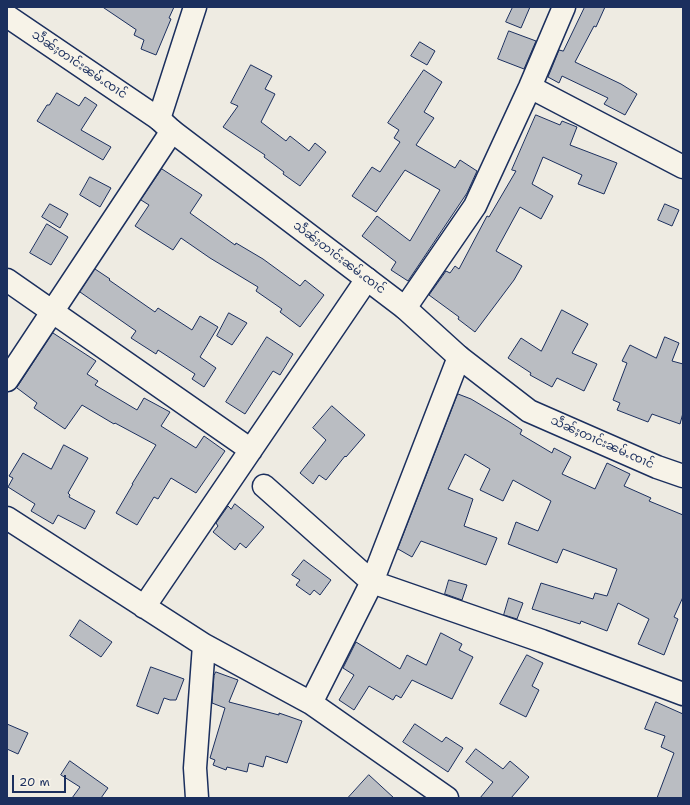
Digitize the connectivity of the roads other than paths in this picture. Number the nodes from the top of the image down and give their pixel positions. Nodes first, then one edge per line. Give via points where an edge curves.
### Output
1 (194, 7) edge
2 (564, 7) edge
3 (7, 16) edge
4 (530, 87) junction
5 (165, 125) junction
6 (683, 167) edge
7 (367, 279) junction
8 (7, 280) edge
9 (405, 308) junction
10 (52, 312) junction
11 (459, 357) junction
12 (7, 380) edge
13 (251, 450) junction
14 (683, 476) edge
15 (264, 486) dead end
16 (7, 518) edge
17 (372, 582) junction
18 (144, 607) junction
19 (204, 645) junction
20 (683, 694) edge
21 (311, 702) junction
22 (198, 798) edge
23 (448, 798) edge

1 - 5 main road
2 - 4 main road
3 - 5 main road, သဵၼ်ႈတၢင်းၼမ်ႉၸၢင်
4 - 6 main road
4 - 9 main road via 475,206
5 - 7 main road, သဵၼ်ႈတၢင်းၼမ်ႉၸၢင်
5 - 10 main road
7 - 9 main road, သဵၼ်ႈတၢင်းၼမ်ႉၸၢင်
7 - 13 main road
8 - 10 main road
9 - 11 main road, သဵၼ်ႈတၢင်းၼမ်ႉၸၢင်
10 - 12 main road
10 - 13 main road
11 - 14 main road, သဵၼ်ႈတၢင်းၼမ်ႉၸၢင် via 529,411
11 - 17 main road
13 - 18 main road
15 - 17 main road
16 - 18 main road
17 - 20 main road via 542,641
17 - 21 main road
18 - 19 main road
19 - 21 main road
19 - 22 main road via 196,768
21 - 23 main road

